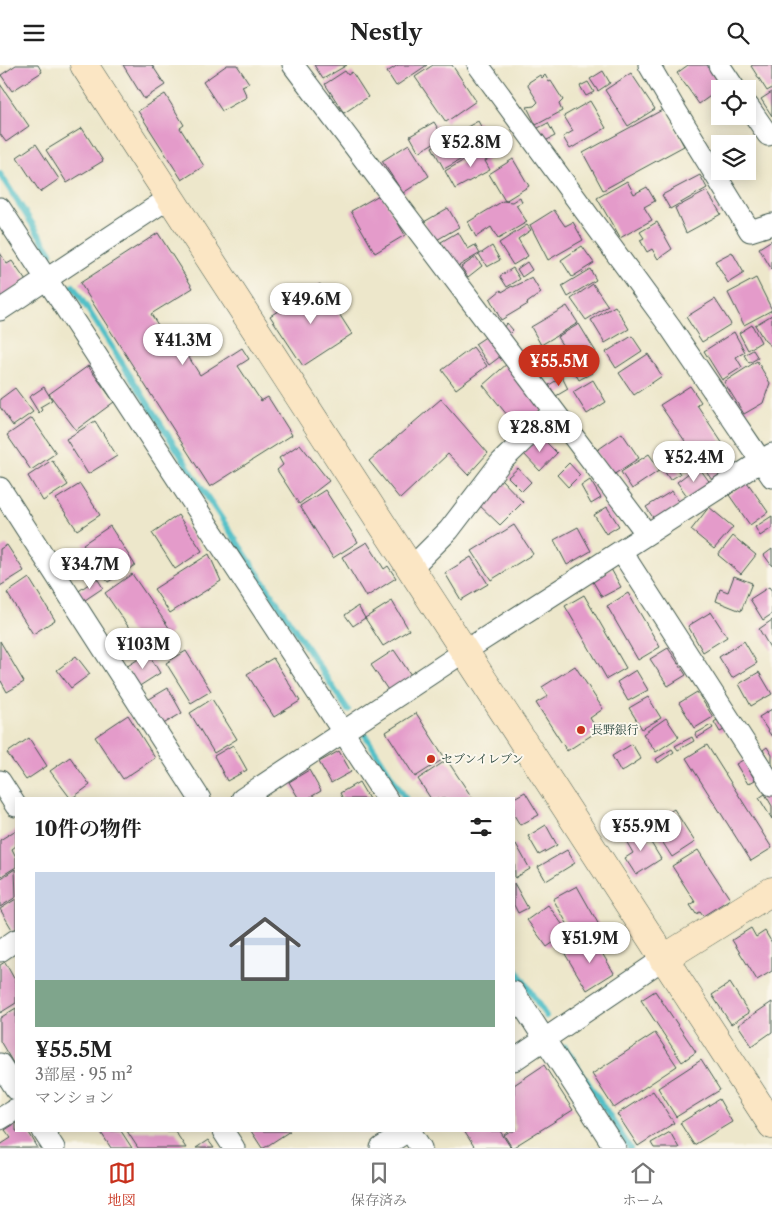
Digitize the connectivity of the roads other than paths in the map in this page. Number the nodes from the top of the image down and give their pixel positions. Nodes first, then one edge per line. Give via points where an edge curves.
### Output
1 (84, 65) edge
2 (293, 65) edge
3 (478, 65) edge
4 (650, 65) edge
5 (719, 65) edge
6 (729, 80) edge
7 (756, 118) edge
8 (772, 133) edge
9 (169, 198) junction
10 (0, 208) edge
11 (772, 224) edge
12 (46, 280) junction
13 (0, 310) edge
14 (554, 411) junction
15 (768, 464) edge
16 (0, 488) edge
17 (647, 535) junction
18 (622, 551) junction
19 (411, 568) junction
20 (465, 651) junction
21 (344, 733) junction
22 (0, 781) edge
23 (772, 785) edge
24 (199, 797) edge
25 (245, 797) edge
26 (386, 797) edge
27 (15, 804) edge
28 (772, 891) edge
29 (15, 941) edge
30 (0, 951) edge
31 (663, 959) junction
32 (515, 994) edge
33 (545, 1039) junction
34 (515, 1059) edge
35 (0, 1064) edge
36 (15, 1087) edge
37 (15, 1110) edge
38 (0, 1119) edge
39 (772, 1125) edge
40 (44, 1132) edge
41 (224, 1132) edge
42 (407, 1132) edge
43 (410, 1132) edge
44 (54, 1148) edge
45 (234, 1148) edge
46 (382, 1148) edge
47 (421, 1148) edge
48 (615, 1148) edge

1 - 9 street
2 - 14 street
3 - 15 street
4 - 11 street via 750,231
5 - 6 street
7 - 8 street via 768,135
9 - 12 street
9 - 19 street
10 - 12 street
12 - 13 street
12 - 21 street
14 - 17 street
14 - 19 street via 501,462 449,530
15 - 17 street
16 - 24 street
17 - 18 street
18 - 20 street
18 - 23 street
19 - 20 street
20 - 21 street
20 - 31 street
21 - 25 street
21 - 26 street
22 - 27 street
28 - 31 street
29 - 30 street
31 - 33 street
31 - 39 street
32 - 33 street
33 - 34 street
33 - 48 street
35 - 36 street
37 - 38 street
40 - 44 street
41 - 45 street
42 - 46 street
43 - 47 street

